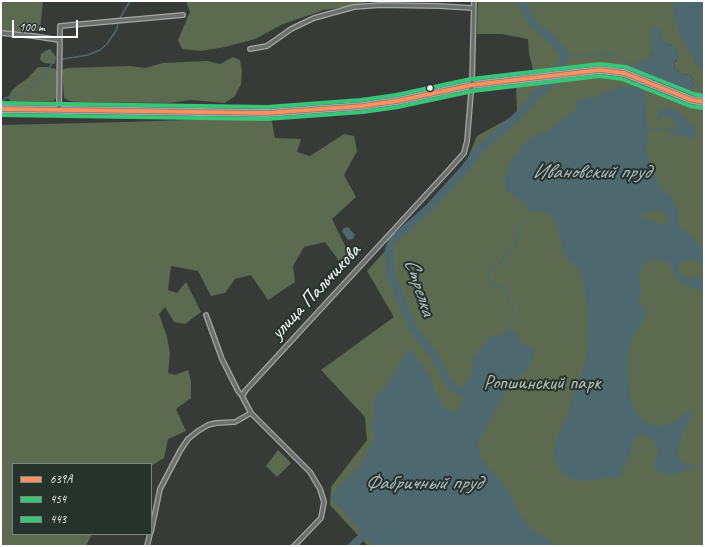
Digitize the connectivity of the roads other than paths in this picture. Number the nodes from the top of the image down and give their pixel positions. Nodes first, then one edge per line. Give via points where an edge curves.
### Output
1 (474, 1) edge
2 (474, 8) junction
3 (183, 15) dead end
4 (1, 33) edge
5 (59, 40) junction
6 (250, 49) dead end
7 (472, 85) junction
8 (704, 102) edge
9 (1, 109) edge
10 (59, 109) junction
11 (206, 316) dead end
12 (242, 396) junction
13 (251, 413) junction
14 (152, 528) edge
15 (150, 535) edge
16 (147, 546) edge
17 (294, 546) edge

1 - 2 street, улица Пальчикова
2 - 6 street via 354,7 314,18 291,29 267,46
2 - 7 street, улица Пальчикова
3 - 5 street via 60,26
4 - 5 street
5 - 10 street
7 - 8 main road via 600,70 624,73 692,100
7 - 10 main road via 362,106 267,113
7 - 12 street, улица Пальчикова via 464,153
9 - 10 main road
11 - 12 street via 222,359
12 - 13 street
13 - 14 street via 235,422 208,425 188,439 160,489
13 - 17 street via 310,472 320,489 324,502 318,522
15 - 16 street

